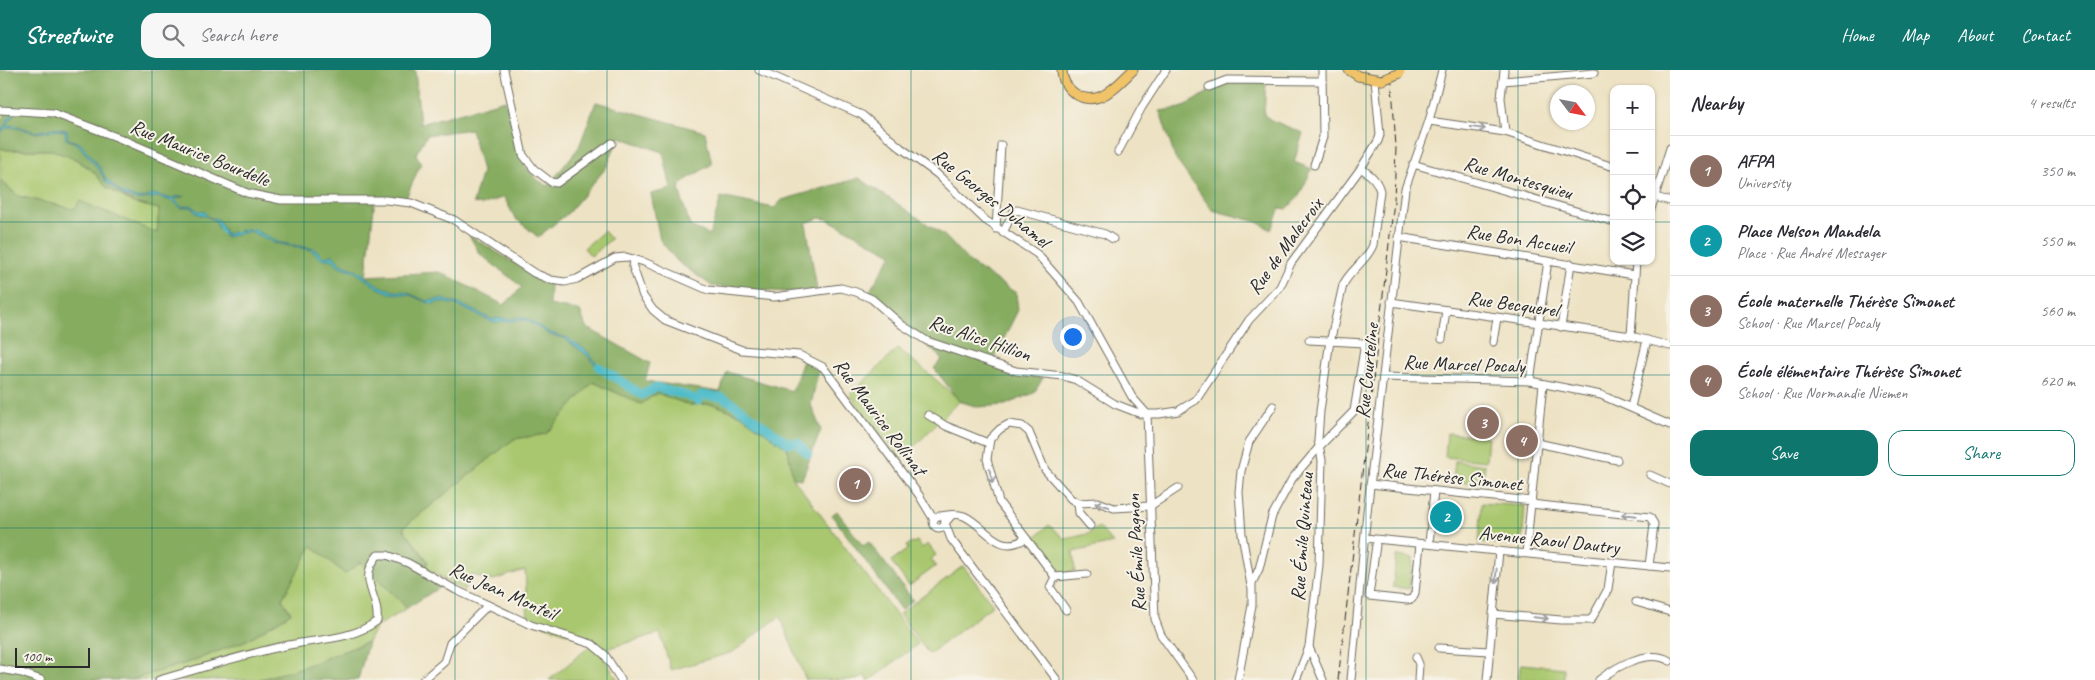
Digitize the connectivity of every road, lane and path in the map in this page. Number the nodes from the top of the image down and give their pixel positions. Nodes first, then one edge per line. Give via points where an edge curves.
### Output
1 (504, 70) edge
2 (759, 70) edge
3 (1062, 70) edge
4 (1133, 70) edge
5 (1166, 70) edge
6 (1322, 70) edge
7 (1349, 70) edge
8 (1442, 70) edge
9 (1504, 70) edge
10 (1403, 72) edge
11 (1594, 73) dead end
12 (1378, 80) junction
13 (1322, 81) junction
14 (1503, 81) junction
15 (1209, 87) dead end
16 (0, 110) edge
17 (1430, 121) junction
18 (1505, 132) junction
19 (612, 143) dead end
20 (1001, 145) dead end
21 (1670, 148) edge
22 (1118, 152) dead end
23 (1413, 164) junction
24 (1314, 165) dead end
25 (1610, 166) edge
26 (1361, 168) junction
27 (1655, 180) edge
28 (1659, 181) junction
29 (1655, 197) joint
30 (1670, 201) edge
31 (1610, 221) edge
32 (1000, 231) junction
33 (1398, 237) junction
34 (1113, 239) dead end
35 (634, 260) junction
36 (1548, 261) junction
37 (1571, 264) junction
38 (1635, 265) edge
39 (1634, 275) junction
40 (1391, 302) junction
41 (1446, 310) junction
42 (1497, 318) junction
43 (1538, 324) junction
44 (1561, 327) junction
45 (1631, 336) junction
46 (1442, 339) dead end
47 (1309, 340) dead end
48 (1647, 340) junction
49 (1330, 341) junction
50 (1493, 342) dead end
51 (1670, 346) edge
52 (1383, 377) junction
53 (1530, 381) junction
54 (1543, 384) junction
55 (1273, 406) dead end
56 (1632, 407) junction
57 (1147, 414) junction
58 (928, 415) dead end
59 (1670, 425) edge
60 (988, 443) junction
61 (1537, 444) junction
62 (1319, 447) junction
63 (1617, 460) dead end
64 (1650, 475) dead end
65 (1370, 484) junction
66 (1670, 484) edge
67 (1178, 488) dead end
68 (1432, 491) junction
69 (1078, 503) junction
70 (1531, 503) junction
71 (1150, 506) junction
72 (939, 519) junction
73 (1090, 526) dead end
74 (1026, 538) junction
75 (1365, 538) junction
76 (951, 539) junction
77 (1420, 544) junction
78 (1429, 544) junction
79 (1376, 545) dead end
80 (1499, 551) junction
81 (1526, 554) junction
82 (1612, 562) junction
83 (1649, 563) junction
84 (1248, 564) junction
85 (1260, 566) junction
86 (1670, 568) edge
87 (1087, 574) dead end
88 (1055, 577) junction
89 (1252, 588) junction
90 (1636, 602) dead end
91 (488, 605) junction
92 (1066, 610) dead end
93 (1670, 612) edge
94 (1493, 614) junction
95 (1309, 647) junction
96 (1439, 648) dead end
97 (1489, 651) junction
98 (1416, 657) dead end
99 (1670, 661) edge
100 (0, 669) edge
101 (41, 680) edge
102 (159, 680) edge
103 (423, 680) edge
104 (621, 680) edge
105 (1057, 680) edge
106 (1193, 680) edge
107 (1238, 680) edge
108 (1296, 680) edge
109 (1323, 680) edge
110 (1350, 680) edge
111 (1418, 680) edge
112 (1486, 680) edge
113 (1599, 680) edge

1 - 19 street via 523,156 551,182 557,183
2 - 32 street, Rue Georges Duhamel via 862,115 937,174
3 - 4 main road via 1069,89 1091,99 1106,95
5 - 22 street
6 - 13 street
7 - 12 main road via 1358,76
8 - 17 street, Rue Courteline
9 - 14 street
10 - 12 main road, bridge
11 - 14 street
12 - 26 street, Rue de Malecroix via 1380,135
13 - 15 street via 1227,80
13 - 24 street via 1323,137
14 - 18 street via 1501,98
16 - 35 street, Rue Maurice Bourdelle via 53,113 263,198 411,203 454,220 534,273 552,280 578,279 615,258
17 -> 18 street
17 - 23 street, Rue Courteline
18 - 25 street
20 - 32 street
21 - 28 street
23 - 31 street, Rue Montesquieu
23 - 33 street, Rue Courteline via 1405,189
26 - 49 street via 1378,183 1380,191 1374,245 1343,285
26 - 57 street, Rue de Malecroix via 1290,263 1280,287 1249,320 1196,400 1178,411
27 - 28 street
28 - 29 street
29 - 30 street
32 - 34 street via 1017,210
32 - 57 street, Rue Georges Duhamel via 1037,254 1079,302 1132,397
33 - 36 street, Rue Bon Accueil
33 - 40 street, Rue Courteline
35 - 57 street, Rue Alice Hillion via 715,291 774,297 841,288 856,292 872,298 926,341 1016,371 1076,380 1114,404
35 - 72 street, Rue Maurice Rollinat via 633,267 643,296 665,320 742,350 799,356 823,367
36 - 37 street, Rue Bon Accueil
36 - 43 street
37 - 39 street, Rue Bon Accueil
37 - 44 street
38 - 39 street
39 - 45 street
40 - 41 street, Rue Becquerel
40 - 52 street, Rue Courteline
41 - 42 street, Rue Becquerel
41 - 46 street
42 - 43 street, Rue Becquerel
42 - 50 street
43 - 44 street, Rue Becquerel
43 - 53 street
44 - 45 street, Rue Becquerel
45 - 48 street, Rue Becquerel
47 - 49 street
48 - 51 street, Rue Becquerel
48 - 56 street
49 - 62 street via 1320,411
49 - 62 street, Rue Émile Quinteau via 1365,343 1355,408
52 - 53 street, Rue Marcel Pocaly
52 - 65 street, Rue Courteline
53 - 54 street, Rue Marcel Pocaly
54 - 56 street, Rue Marcel Pocaly via 1601,395
54 - 61 street
55 - 84 street via 1249,442 1241,472 1242,534
56 - 59 street, Rue Marcel Pocaly
57 - 71 street, Rue Émile Pagnon
58 - 60 street
60 - 69 street via 1004,426 1022,426 1032,436 1045,470
60 -> 74 street via 990,475 1000,502
61 - 63 street
61 - 70 street
62 - 85 street via 1292,479 1277,504 1267,531
62 - 95 street, Rue Émile Quinteau via 1322,460 1321,544
64 - 66 street
65 - 68 street, Rue Thérèse Simonet
65 - 75 street, Rue Courteline
67 - 71 street
68 - 70 street, Rue Thérèse Simonet
68 - 78 street
71 -> 69 street via 1114,508 1098,502
69 - 73 street via 1079,513
70 - 81 street
83 -> 70 street, Rue Thérèse Simonet via 1654,524 1650,517
71 - 106 street, Rue Émile Pagnon via 1155,619 1161,636
72 - 74 street via 953,514 965,517 1000,542 1016,543
72 - 76 street
72 - 76 street via 942,527 938,528
74 - 88 street
75 - 77 street, Avenue Raoul Dautry
75 - 110 street, Rue Courteline
76 - 105 street
77 - 78 street, Avenue Raoul Dautry
77 - 79 street via 1416,593 1407,600 1369,596
78 - 80 street, Avenue Raoul Dautry
80 - 81 street, Avenue Raoul Dautry
80 -> 94 street
81 - 82 street, Avenue Raoul Dautry
82 - 83 street, Avenue Raoul Dautry
94 -> 82 street via 1591,620 1608,589
83 - 86 street, Avenue Raoul Dautry
84 - 85 street via 1253,570
84 - 89 street
85 - 89 street
87 - 88 street
88 - 92 street via 1050,587
89 - 107 street via 1252,605
90 - 93 street
91 - 102 street, Rue Jean Monteil via 408,563 378,555 367,576 378,613 377,621 369,627
91 - 103 street via 450,643 444,662
91 - 104 street, Rue Jean Monteil via 532,625 592,644 605,655
94 - 97 street
95 - 108 street, Rue Émile Quinteau
95 - 109 street
96 - 97 street
97 - 112 street
98 - 111 street
99 - 113 street via 1660,656 1648,656
100 - 101 street

